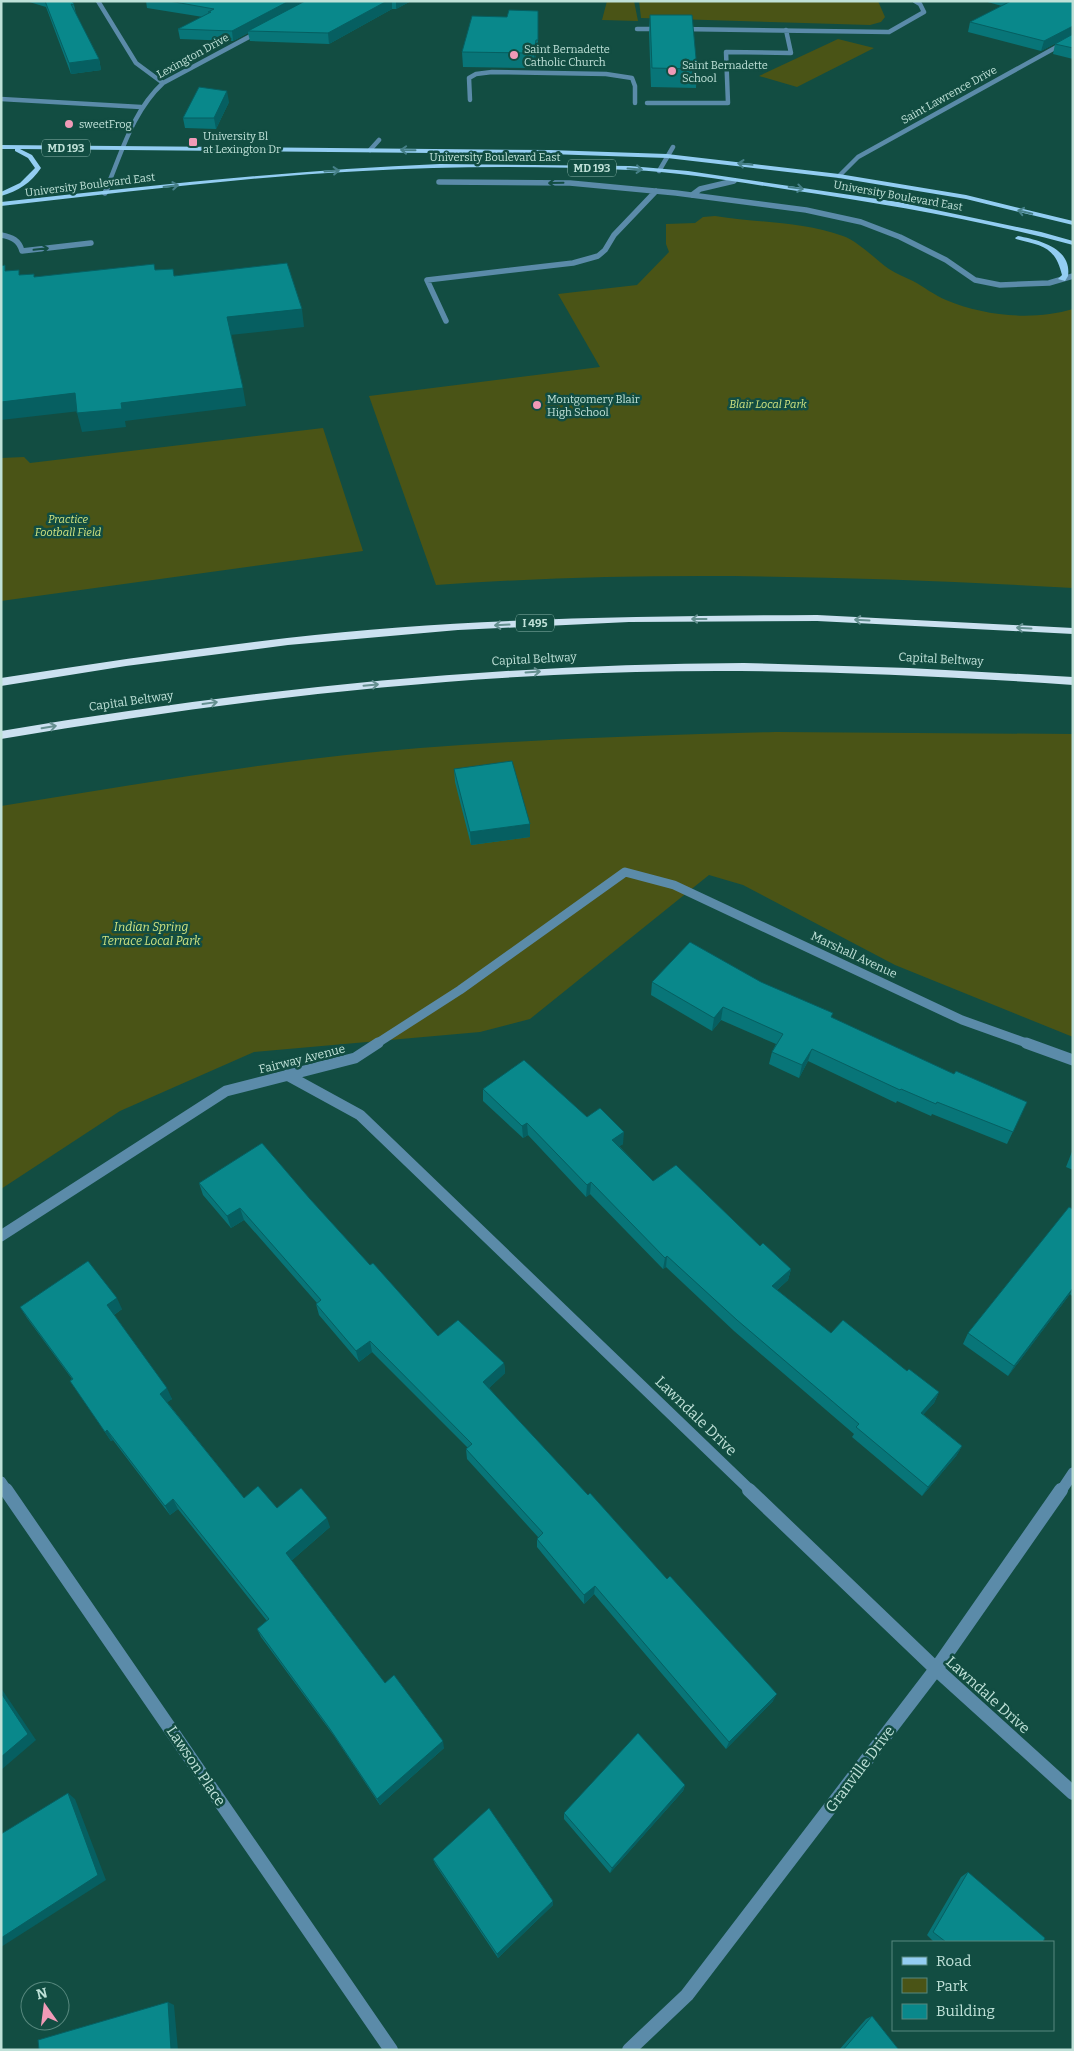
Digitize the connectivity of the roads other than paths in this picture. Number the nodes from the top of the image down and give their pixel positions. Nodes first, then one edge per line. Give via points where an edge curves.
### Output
1 (98, 1) edge
2 (915, 1) edge
3 (268, 27) edge
4 (638, 29) dead end
5 (667, 29) edge
6 (677, 29) edge
7 (786, 30) junction
8 (1073, 38) edge
9 (163, 83) junction
10 (1, 99) edge
11 (470, 100) dead end
12 (635, 103) dead end
13 (646, 103) dead end
14 (141, 107) junction
15 (379, 140) dead end
16 (4, 147) edge
17 (673, 147) dead end
18 (124, 148) junction
19 (370, 150) junction
20 (667, 156) junction
21 (659, 171) junction
22 (839, 176) junction
23 (734, 181) junction
24 (439, 182) dead end
25 (656, 191) junction
26 (105, 193) junction
27 (1, 194) edge
28 (692, 195) junction
29 (1, 204) edge
30 (964, 218) junction
31 (1073, 223) edge
32 (1, 235) edge
33 (91, 243) dead end
34 (1073, 243) edge
35 (1073, 276) edge
36 (1062, 279) junction
37 (446, 322) dead end
38 (1073, 631) edge
39 (1, 682) edge
40 (1073, 682) edge
41 (1, 735) edge
42 (625, 872) joint
43 (1073, 1060) edge
44 (287, 1075) junction
45 (1, 1236) edge
46 (1073, 1473) edge
47 (1, 1482) edge
48 (936, 1669) junction
49 (1073, 1793) edge
50 (391, 2050) edge
51 (629, 2050) edge

1 - 9 street via 136,63
2 - 7 street via 924,12 889,32
3 - 9 street, Lexington Drive
4 - 5 street
6 - 7 street
7 - 13 street via 791,53 726,52 728,104
8 - 22 street, Saint Lawrence Drive via 858,157
9 - 14 street, Lexington Drive
10 - 14 street
11 - 12 street via 469,78 476,74 501,72 606,74 632,78
14 - 18 street, Lexington Drive
15 - 19 street
16 - 18 main road, University Boulevard East / MD 193
16 - 27 main road via 27,153 35,159 38,168 32,178 18,188
17 - 20 street
18 - 19 main road, University Boulevard East / MD 193
18 - 26 street, Lexington Drive
20 -> 19 main road, University Boulevard East / MD 193
20 - 21 street
22 -> 20 main road, University Boulevard East / MD 193
21 - 23 main road, University Boulevard East / MD 193
26 -> 21 main road, University Boulevard East / MD 193 via 361,169 450,166
31 -> 22 main road, University Boulevard East / MD 193 via 966,197
23 - 28 street
23 -> 30 main road, University Boulevard East / MD 193 via 863,198
25 -> 24 street via 570,183
25 - 28 street
25 - 37 street via 614,235 605,250 591,259 428,280
26 - 29 main road, University Boulevard East / MD 193
28 - 36 street via 816,211 861,222 930,252 975,280 1000,285 1049,283
30 - 34 main road, University Boulevard East / MD 193
30 - 36 main road via 1000,233 1051,247 1060,255 1064,266 1066,275
32 -> 33 street via 14,238 22,251
35 - 36 street
38 -> 39 highway, I 495 via 817,618 629,619 458,627 288,641
41 -> 40 highway, Capital Beltway via 296,692 543,671 822,668
42 - 43 street, Marshall Avenue via 674,885 962,1020
42 - 44 street, Fairway Avenue via 460,990 355,1058
44 - 45 street, Fairway Avenue via 226,1091
44 - 48 street, Lawndale Drive via 360,1115
46 - 48 street, Granville Drive
47 - 50 street, Lawson Place
48 - 49 street, Lawndale Drive
48 - 51 street, Granville Drive via 687,1995

